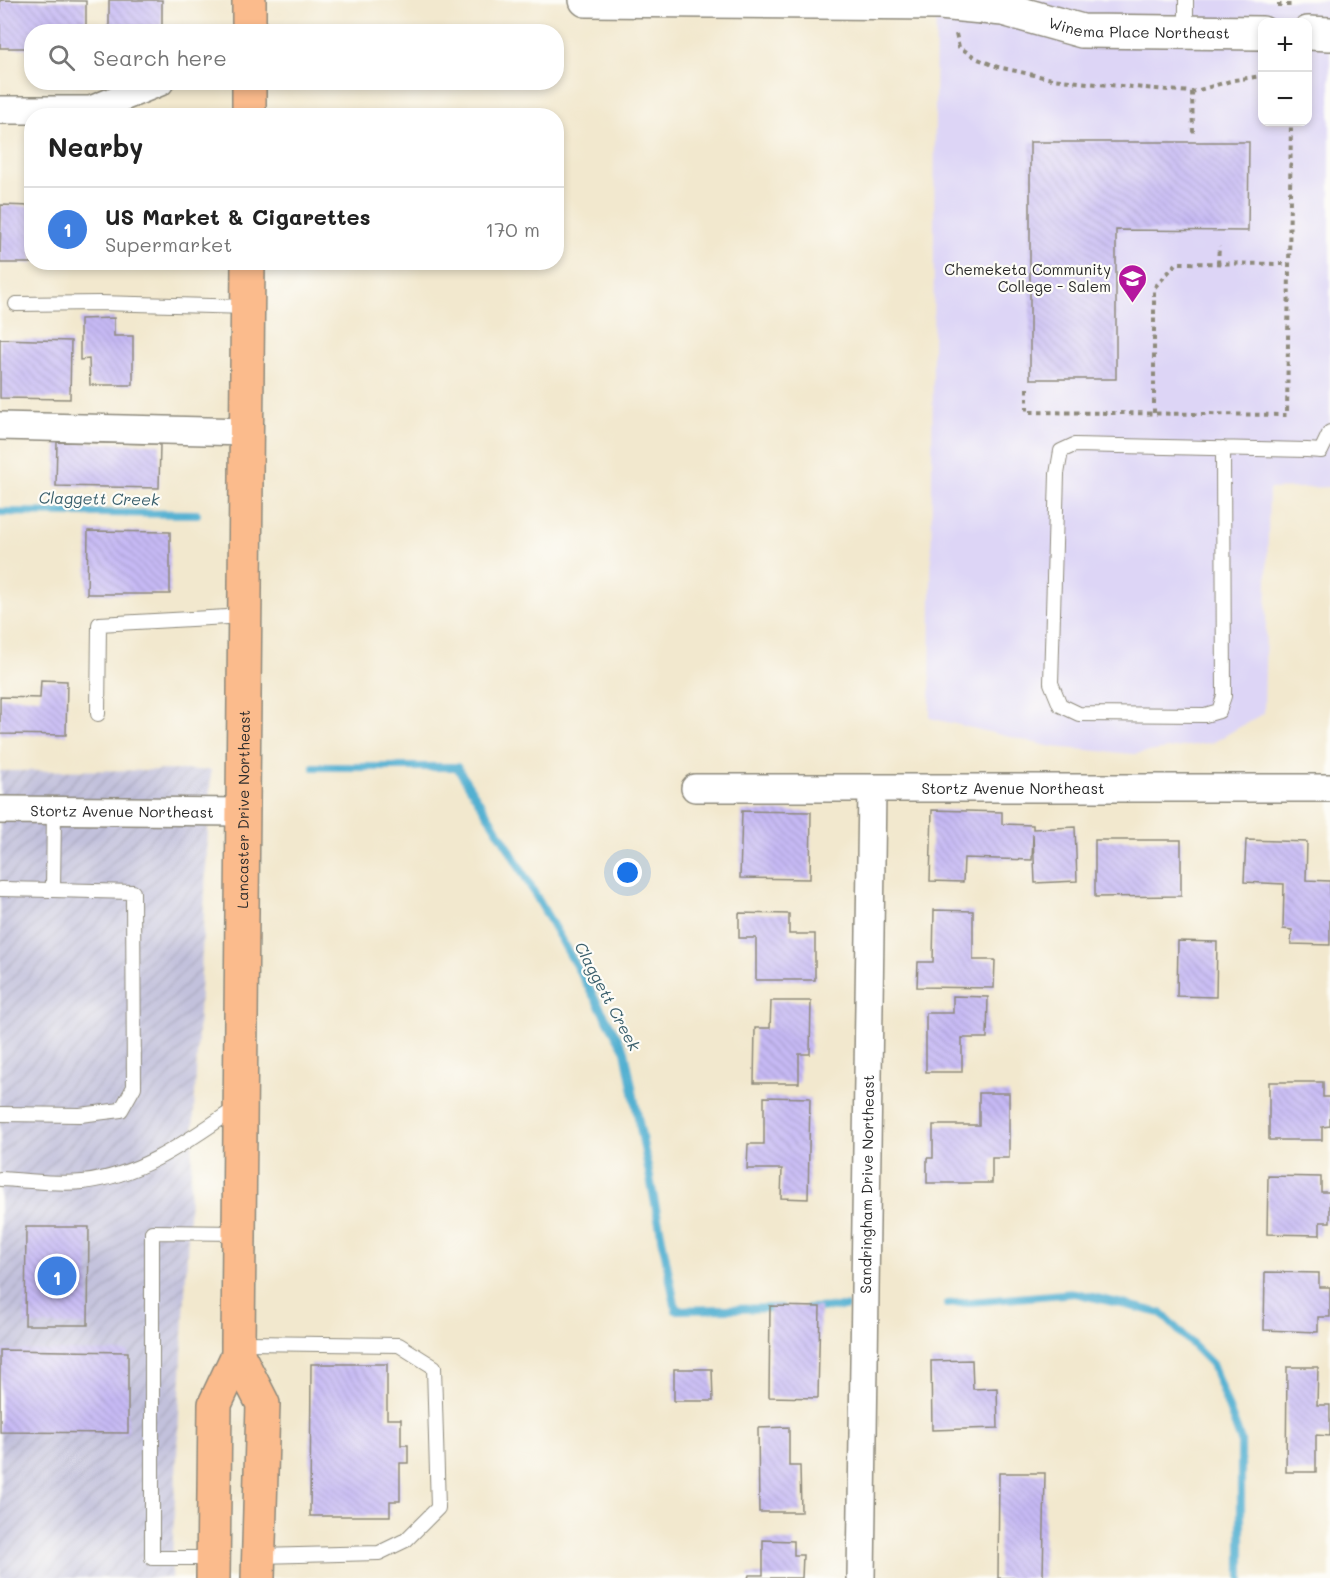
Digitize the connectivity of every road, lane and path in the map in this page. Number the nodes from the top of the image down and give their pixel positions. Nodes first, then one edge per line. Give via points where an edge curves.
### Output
1 (249, 0) edge
2 (586, 0) edge
3 (1186, 0) edge
4 (957, 4) junction
5 (249, 24) edge
6 (1186, 32) junction
7 (1258, 33) edge
8 (1312, 33) edge
9 (1330, 34) edge
10 (1258, 77) edge
11 (140, 90) edge
12 (249, 90) edge
13 (1192, 92) junction
14 (96, 108) edge
15 (249, 108) edge
16 (0, 110) edge
17 (24, 110) edge
18 (1291, 126) edge
19 (1193, 133) dead end
20 (1219, 246) dead end
21 (1218, 264) junction
22 (1288, 264) junction
23 (248, 270) edge
24 (16, 304) dead end
25 (248, 308) junction
26 (1027, 387) dead end
27 (1154, 413) junction
28 (0, 426) edge
29 (247, 432) junction
30 (1330, 432) edge
31 (1223, 448) junction
32 (246, 616) junction
33 (98, 714) dead end
34 (695, 788) dead end
35 (1330, 788) edge
36 (872, 789) junction
37 (0, 810) edge
38 (54, 811) junction
39 (244, 812) junction
40 (0, 889) edge
41 (53, 890) junction
42 (241, 1105) junction
43 (0, 1114) edge
44 (0, 1179) edge
45 (239, 1233) junction
46 (238, 1349) junction
47 (258, 1567) edge
48 (213, 1568) edge
49 (861, 1578) edge

1 - 5 main road
2 - 4 street, Winema Place Northeast
3 - 6 lane
4 - 6 street, Winema Place Northeast via 1003,9 1082,31
4 - 13 path via 959,47 998,67 1052,79
6 - 7 street, Winema Place Northeast
8 - 9 street
10 - 13 path
11 - 14 street
12 - 15 main road
13 - 19 path
16 - 17 street
18 - 22 path
20 - 21 path
21 - 22 path
21 - 27 path via 1178,263 1154,288
22 - 27 path via 1287,415
23 - 25 main road, Lancaster Drive Northeast
24 - 25 lane
25 - 29 main road, Lancaster Drive Northeast
26 - 27 path via 1027,412
28 - 29 street
29 - 32 main road, Lancaster Drive Northeast
30 - 31 lane via 1321,451
31 - 31 lane via 1074,445 1061,451 1056,474 1051,683 1060,705 1079,714 1205,715 1219,711 1224,696
32 - 33 lane via 99,624
32 - 39 main road, Lancaster Drive Northeast
34 - 36 street, Stortz Avenue Northeast
35 - 36 street, Stortz Avenue Northeast
36 - 49 street, Sandringham Drive Northeast
37 - 38 street, Stortz Avenue Northeast
38 - 39 street, Stortz Avenue Northeast
38 - 41 lane
39 - 42 main road, Lancaster Drive Northeast
40 - 41 lane
41 - 43 lane via 133,892 134,1087 121,1110 80,1115
42 - 44 lane via 171,1152 128,1173 82,1182
42 - 45 main road, Lancaster Drive Northeast
45 - 46 main road, Lancaster Drive Northeast
45 - 48 lane via 152,1232 153,1558
46 - 47 main road, Lancaster Drive Northeast via 263,1404
46 - 47 lane via 399,1345 434,1367 438,1509 406,1540 379,1553
46 - 48 main road, Lancaster Drive Northeast via 215,1404

